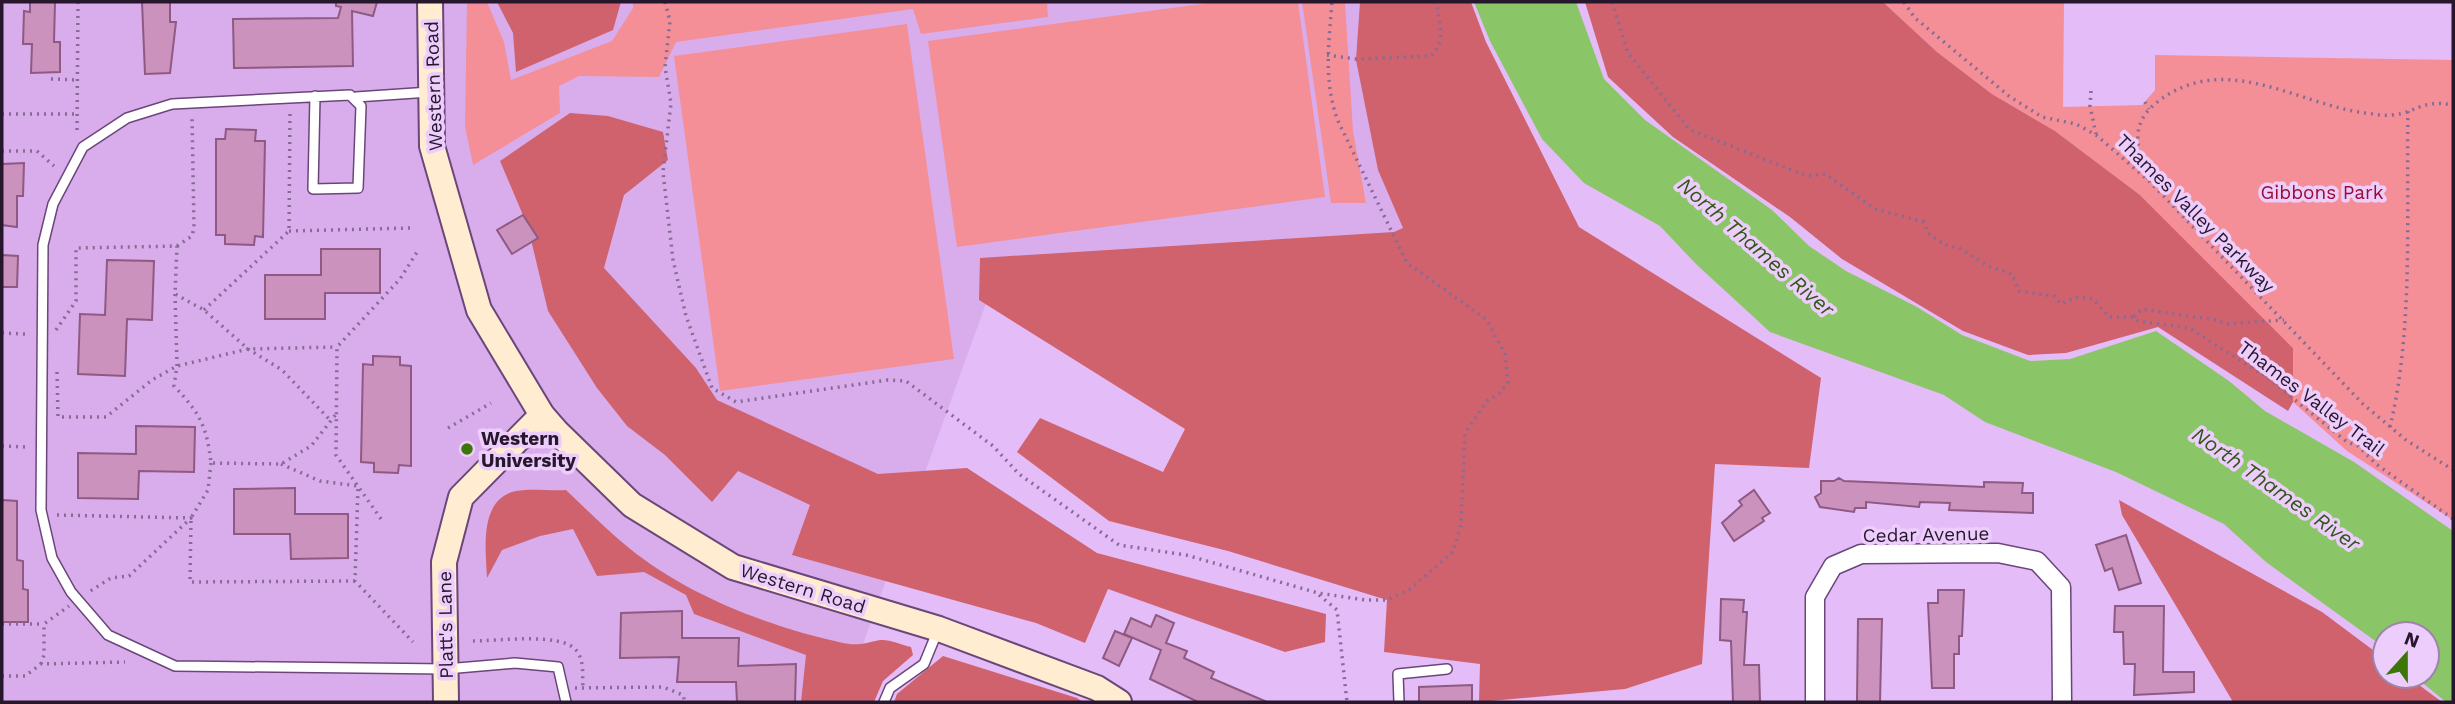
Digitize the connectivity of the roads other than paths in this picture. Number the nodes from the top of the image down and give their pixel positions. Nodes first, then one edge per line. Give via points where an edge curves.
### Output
1 (430, 2) edge
2 (431, 92) junction
3 (315, 96) junction
4 (355, 97) junction
5 (542, 415) junction
6 (939, 629) junction
7 (446, 669) junction
8 (1447, 669) dead end
9 (446, 702) edge
10 (566, 702) edge
11 (884, 702) edge
12 (1119, 702) edge
13 (1399, 702) edge
14 (1815, 702) edge
15 (2062, 702) edge

1 - 2 main road, Western Road
2 - 4 lane
2 - 5 main road, Western Road via 432,146 479,310
3 - 4 lane
3 - 4 lane via 313,189 358,188 361,106
3 - 7 lane via 172,104 127,118 83,147 53,204 43,245 41,510 52,558 77,599 108,635 174,666
5 - 6 main road, Western Road via 632,505 733,567
5 - 7 main road, Platt's Lane via 461,497 444,562
6 - 11 lane via 924,664 890,688
6 - 12 main road, Western Road via 1097,688
7 - 9 main road, Platt's Lane
7 - 10 lane via 515,663 558,667
8 - 13 lane via 1398,674
14 - 15 street, Cedar Avenue via 1815,597 1833,566 1861,554 1998,553 2037,561 2061,587

